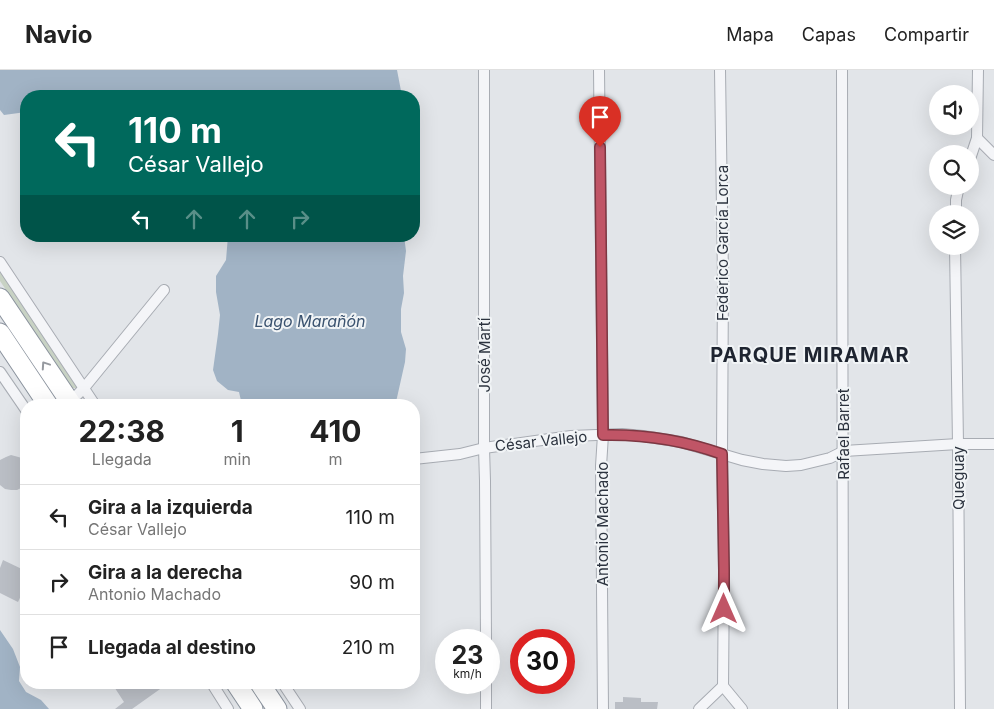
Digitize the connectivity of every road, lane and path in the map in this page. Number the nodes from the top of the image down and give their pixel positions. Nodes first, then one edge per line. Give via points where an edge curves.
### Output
1 (484, 70) edge
2 (599, 70) edge
3 (720, 70) edge
4 (842, 70) edge
5 (978, 70) edge
6 (977, 138) junction
7 (975, 145) edge
8 (994, 155) edge
9 (955, 255) edge
10 (0, 262) edge
11 (164, 290) dead end
12 (0, 298) edge
13 (0, 334) edge
14 (0, 372) edge
15 (84, 388) junction
16 (44, 399) edge
17 (68, 399) edge
18 (75, 399) edge
19 (91, 399) edge
20 (20, 401) edge
21 (603, 435) junction
22 (958, 444) junction
23 (994, 444) edge
24 (484, 448) junction
25 (844, 451) junction
26 (722, 454) junction
27 (420, 458) edge
28 (486, 629) edge
29 (723, 686) junction
30 (215, 689) edge
31 (240, 689) edge
32 (264, 689) edge
33 (287, 689) edge
34 (486, 694) edge
35 (228, 709) edge
36 (253, 709) edge
37 (277, 709) edge
38 (300, 709) edge
39 (486, 709) edge
40 (603, 709) edge
41 (699, 709) edge
42 (742, 709) edge
43 (843, 709) edge
44 (960, 709) edge

1 - 24 street, José Martí
2 - 21 street, Antonio Machado
3 - 26 street, Federico García Lorca
4 - 25 street, Rafael Barret
5 - 6 street
6 - 7 street
6 - 8 street
9 - 22 street, Queguay
10 - 15 street
11 - 15 street
17 -> 12 highway
13 - 16 highway
14 - 20 street
15 - 18 street
15 - 19 street
21 - 24 street, César Vallejo
21 - 26 street, César Vallejo via 662,438
21 - 40 street, Antonio Machado
22 - 23 street, César Vallejo
22 - 25 street, César Vallejo
22 - 44 street, Queguay
24 - 27 street, César Vallejo
24 - 28 street, José Martí
25 - 26 street, César Vallejo via 816,462 786,466
25 - 43 street, Rafael Barret
26 - 29 street, Federico García Lorca
29 - 41 street
29 - 42 street
30 - 35 street
31 - 36 highway
32 - 37 highway
33 - 38 street
34 - 39 street

